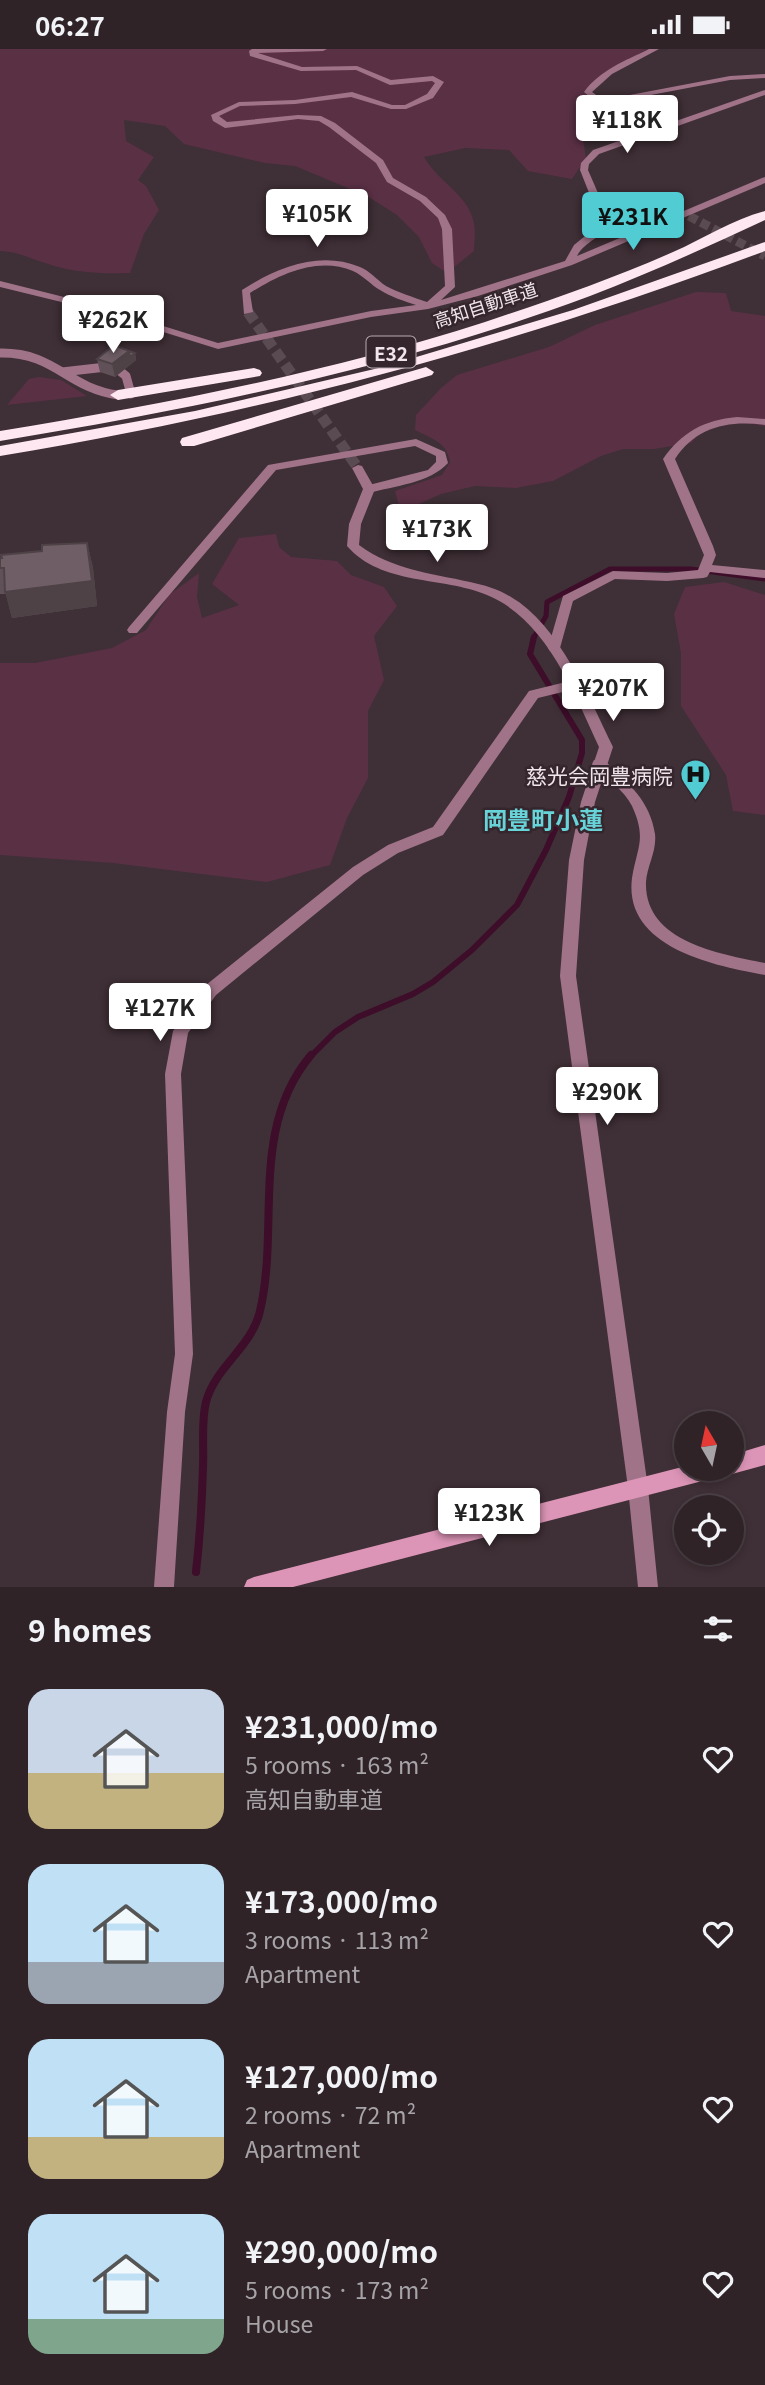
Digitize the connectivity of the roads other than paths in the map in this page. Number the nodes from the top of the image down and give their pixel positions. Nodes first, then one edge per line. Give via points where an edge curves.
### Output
1 (323, 49) edge
2 (655, 49) edge
3 (765, 76) edge
4 (765, 92) edge
5 (765, 180) edge
6 (765, 215) edge
7 (765, 246) edge
8 (569, 263) junction
9 (0, 284) edge
10 (569, 297) junction
11 (428, 306) junction
12 (605, 306) junction
13 (248, 312) dead end
14 (0, 353) edge
15 (106, 367) edge
16 (62, 372) junction
17 (121, 372) dead end
18 (125, 394) junction
19 (765, 422) edge
20 (0, 436) edge
21 (188, 442) dead end
22 (0, 451) edge
23 (358, 468) tunnel mouth
24 (369, 489) junction
25 (704, 570) junction
26 (765, 574) edge
27 (133, 630) dead end
28 (554, 648) junction
29 (574, 685) junction
30 (599, 764) junction
31 (765, 968) edge
32 (765, 1455) edge
33 (744, 1461) edge
34 (674, 1479) edge
35 (638, 1488) junction
36 (164, 1587) edge
37 (254, 1587) edge
38 (648, 1587) edge

1 - 11 street via 253,54 301,69 346,67 390,83 433,78 440,82 430,96 406,107 391,107 352,94 239,104 215,115 216,119 225,125 321,119 380,162 390,180 433,206 447,229 450,287
2 - 3 street via 608,75 588,92 597,99 614,100 730,78
4 - 8 street via 596,152 584,170 606,222 577,247
5 - 8 street
6 - 10 highway, 高知自動車道 / E32 via 655,265
7 - 12 highway, 高知自動車道 / E32
8 - 11 street
9 - 11 street via 218,346
10 - 18 highway via 333,359
10 - 20 highway, 高知自動車道 / E32 via 461,334 340,366 149,409
11 - 13 street via 385,289 357,269 328,264 300,265 266,278 245,292
12 - 21 highway via 405,380
12 - 22 highway, 高知自動車道 / E32 via 296,393
14 - 16 lane via 37,354
15 - 16 lane
16 - 18 lane via 101,395
17 - 18 lane via 126,376
19 - 25 street via 713,422 689,434 669,459 708,546
23 - 24 street
24 - 27 street via 432,472 442,463 441,454 416,442 272,467
24 - 28 street via 355,524 353,546 363,555 416,577 492,592 531,622
25 - 26 street
25 - 28 street via 667,577 614,575 567,599
28 - 29 street
29 - 30 street via 606,747
29 - 36 street via 534,694 438,831 393,849 358,871 211,990 181,1031 173,1073 184,1355 176,1395 171,1538
30 - 31 street via 636,799 648,838 640,902 659,931 714,959
30 - 35 street via 570,893 568,976
32 - 33 main road
34 - 35 main road
35 - 37 main road
35 - 38 street

